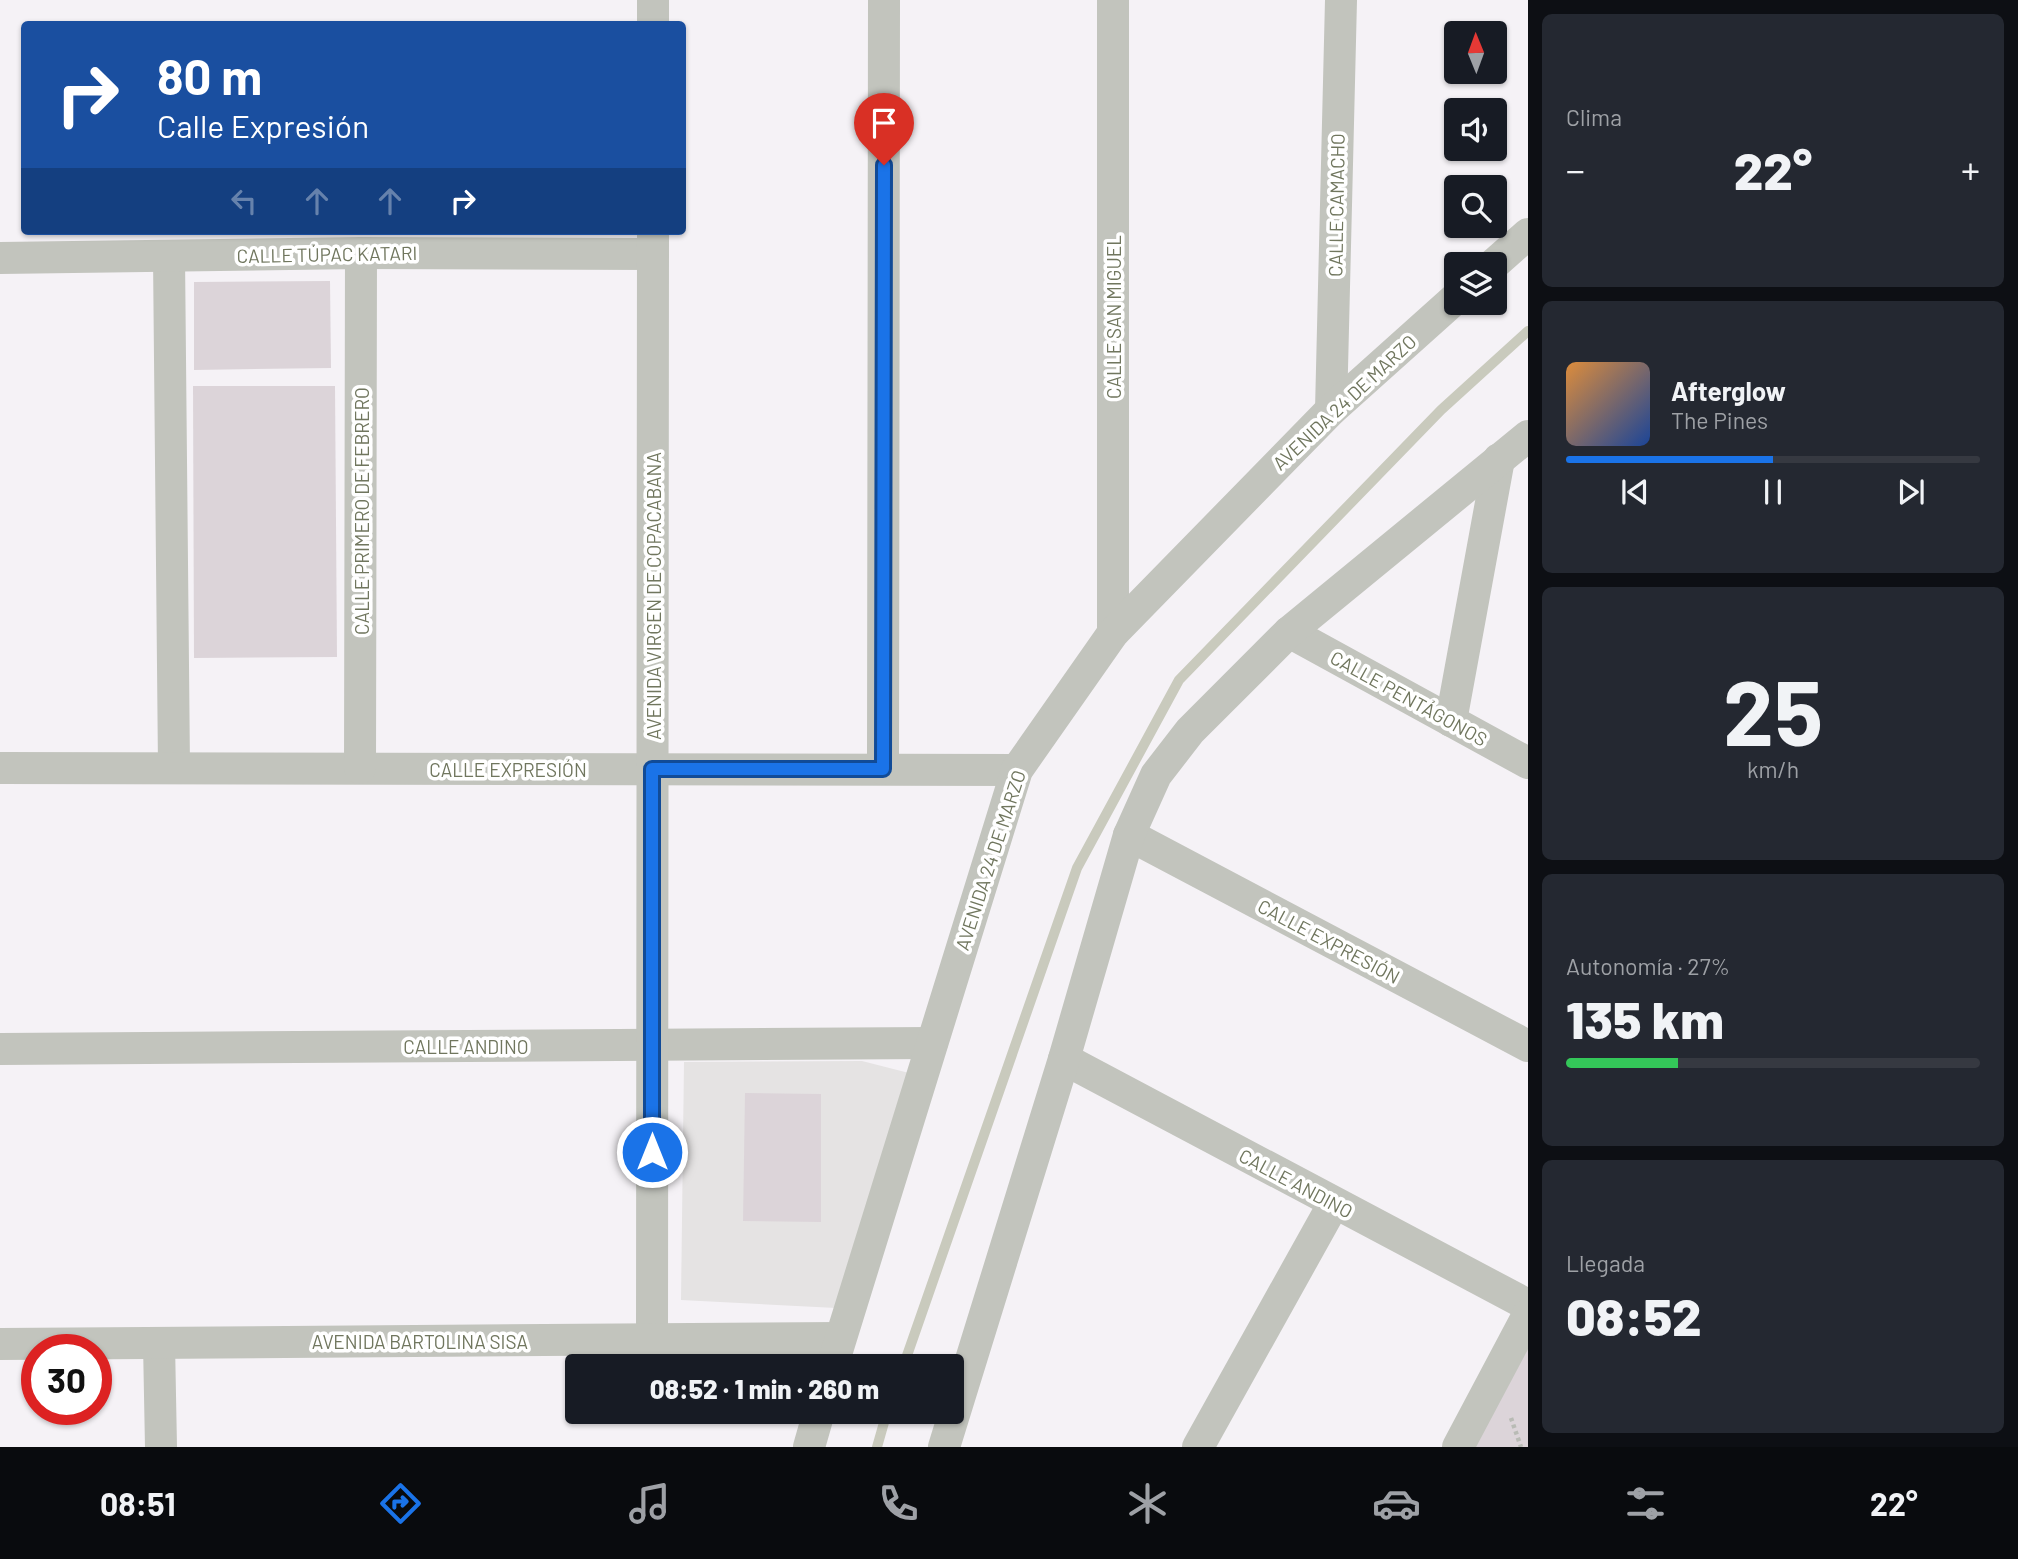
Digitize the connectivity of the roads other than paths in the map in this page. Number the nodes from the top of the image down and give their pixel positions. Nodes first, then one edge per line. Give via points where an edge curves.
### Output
1 (653, 0) edge
2 (884, 0) edge
3 (1113, 0) edge
4 (1340, 0) edge
5 (653, 21) edge
6 (1528, 234) edge
7 (653, 243) edge
8 (361, 253) junction
9 (1507, 253) edge
10 (169, 256) junction
11 (0, 258) edge
12 (1444, 309) edge
13 (1331, 410) junction
14 (1528, 436) edge
15 (1499, 459) junction
16 (1289, 632) junction
17 (1113, 633) junction
18 (1451, 721) junction
19 (1528, 763) edge
20 (0, 768) edge
21 (174, 768) junction
22 (360, 768) junction
23 (652, 769) junction
24 (883, 769) junction
25 (1017, 769) junction
26 (1129, 835) junction
27 (932, 1043) junction
28 (652, 1044) junction
29 (1528, 1046) edge
30 (0, 1049) edge
31 (1064, 1059) junction
32 (1334, 1203) junction
33 (1528, 1305) edge
34 (1528, 1315) edge
35 (652, 1339) junction
36 (159, 1343) junction
37 (0, 1344) edge
38 (836, 1352) edge
39 (815, 1424) edge
40 (161, 1447) edge
41 (808, 1447) edge
42 (944, 1447) edge
43 (1198, 1447) edge
44 (1458, 1447) edge

1 - 5 street
2 - 24 street
3 - 17 street, CALLE SAN MIGUEL
4 - 13 street, CALLE CAMACHO
6 - 9 street
7 - 8 street, CALLE TÚPAC KATARI
7 - 23 street, AVENIDA VIRGEN DE COPACABANA
8 - 10 street, CALLE TÚPAC KATARI
8 - 22 street, CALLE PRIMERO DE FEBRERO
10 - 11 street, CALLE TÚPAC KATARI
10 - 21 street
12 - 13 street, AVENIDA 24 DE MARZO
13 - 17 street, AVENIDA 24 DE MARZO
14 - 15 street
15 - 16 street
15 - 18 street
16 - 18 street, CALLE PENTÁGONOS
16 - 26 street via 1190,731 1156,775
17 - 25 street, AVENIDA 24 DE MARZO
18 - 19 street, CALLE PENTÁGONOS
20 - 21 street, CALLE EXPRESIÓN
21 - 22 street, CALLE EXPRESIÓN
22 - 23 street, CALLE EXPRESIÓN
23 - 24 street, CALLE EXPRESIÓN
23 - 28 street, AVENIDA VIRGEN DE COPACABANA
24 - 25 street, CALLE EXPRESIÓN
25 - 27 street, AVENIDA 24 DE MARZO
26 - 29 street, CALLE EXPRESIÓN
26 - 31 street
27 - 28 street, CALLE ANDINO
27 - 38 street, AVENIDA 24 DE MARZO
28 - 30 street, CALLE ANDINO
28 - 35 street, AVENIDA VIRGEN DE COPACABANA
31 - 32 street, CALLE ANDINO
31 - 42 street
32 - 33 street, CALLE ANDINO
32 - 43 street
34 - 44 street
35 - 36 street, AVENIDA BARTOLINA SISA
35 - 38 street, AVENIDA BARTOLINA SISA
36 - 37 street, AVENIDA BARTOLINA SISA
36 - 40 street
39 - 41 street

